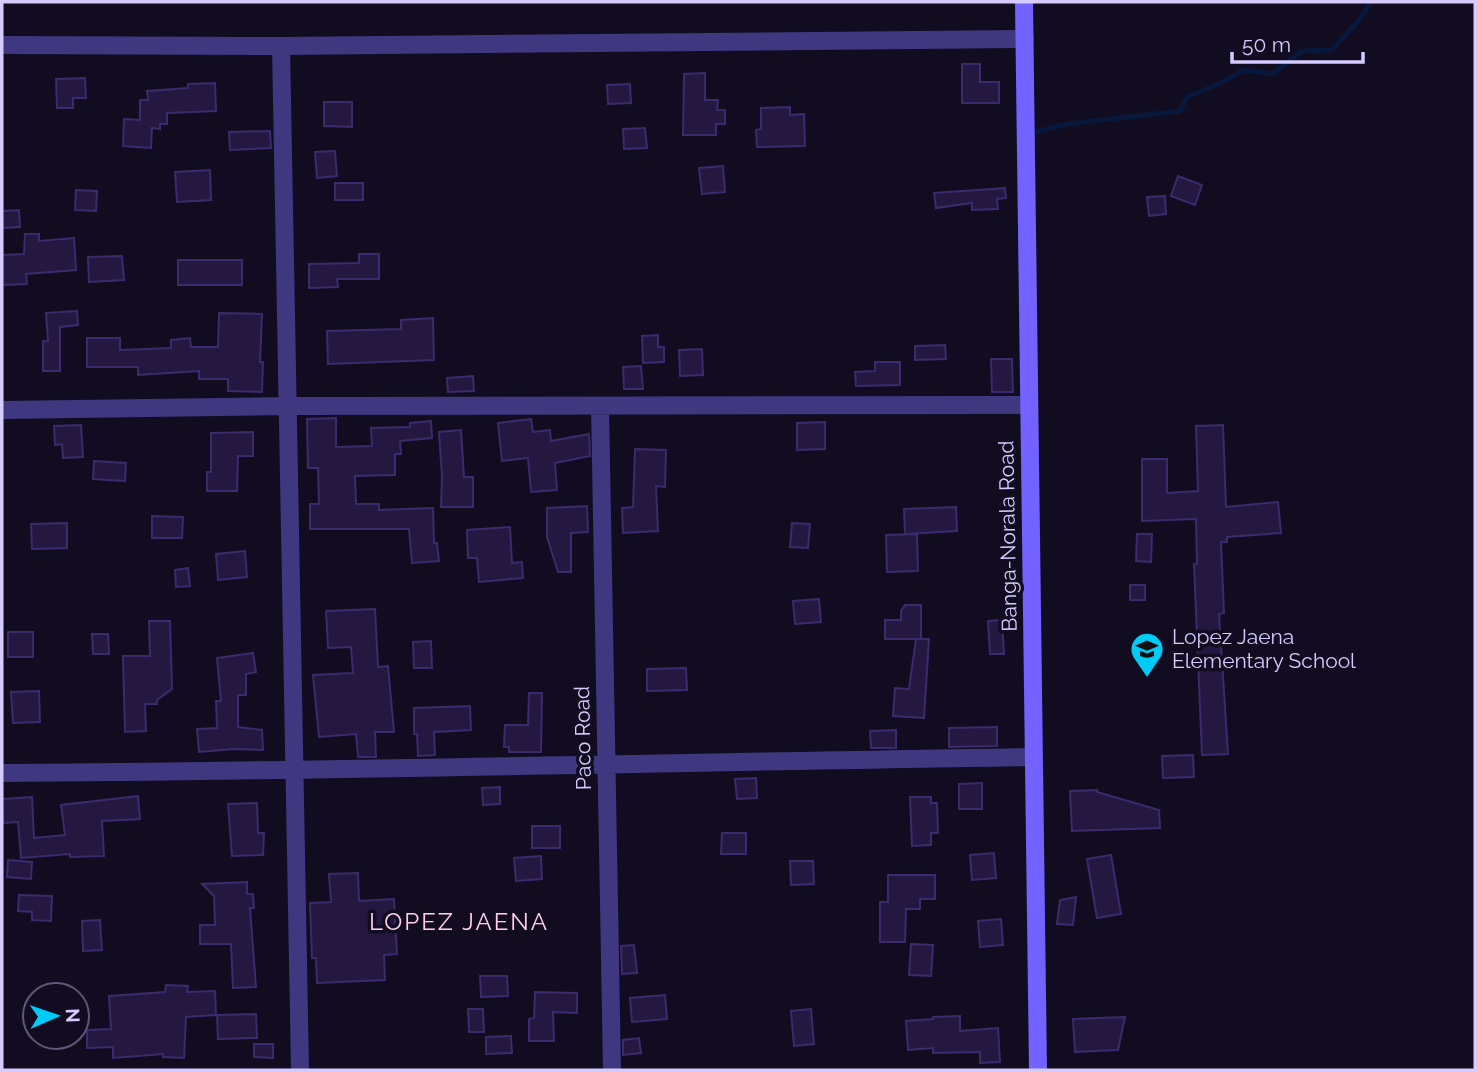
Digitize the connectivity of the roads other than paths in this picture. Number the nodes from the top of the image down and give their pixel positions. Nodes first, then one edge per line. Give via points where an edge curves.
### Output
1 (1024, 2) edge
2 (1025, 39) junction
3 (2, 45) edge
4 (281, 46) junction
5 (1029, 405) junction
6 (287, 406) junction
7 (600, 406) junction
8 (2, 410) edge
9 (1034, 757) junction
10 (606, 763) junction
11 (297, 771) junction
12 (2, 773) edge
13 (300, 1070) edge
14 (612, 1070) edge
15 (1038, 1070) edge

1 - 2 main road, Banga-Norala Road
2 - 4 street
2 - 5 main road, Banga-Norala Road
3 - 4 street
4 - 6 street
5 - 7 street
5 - 9 main road, Banga-Norala Road
6 - 7 street
6 - 8 street
6 - 11 street
7 - 10 street, Paco Road
9 - 10 street
9 - 15 main road, Banga-Norala Road
10 - 11 street
10 - 14 street, Paco Road
11 - 12 street
11 - 13 street

